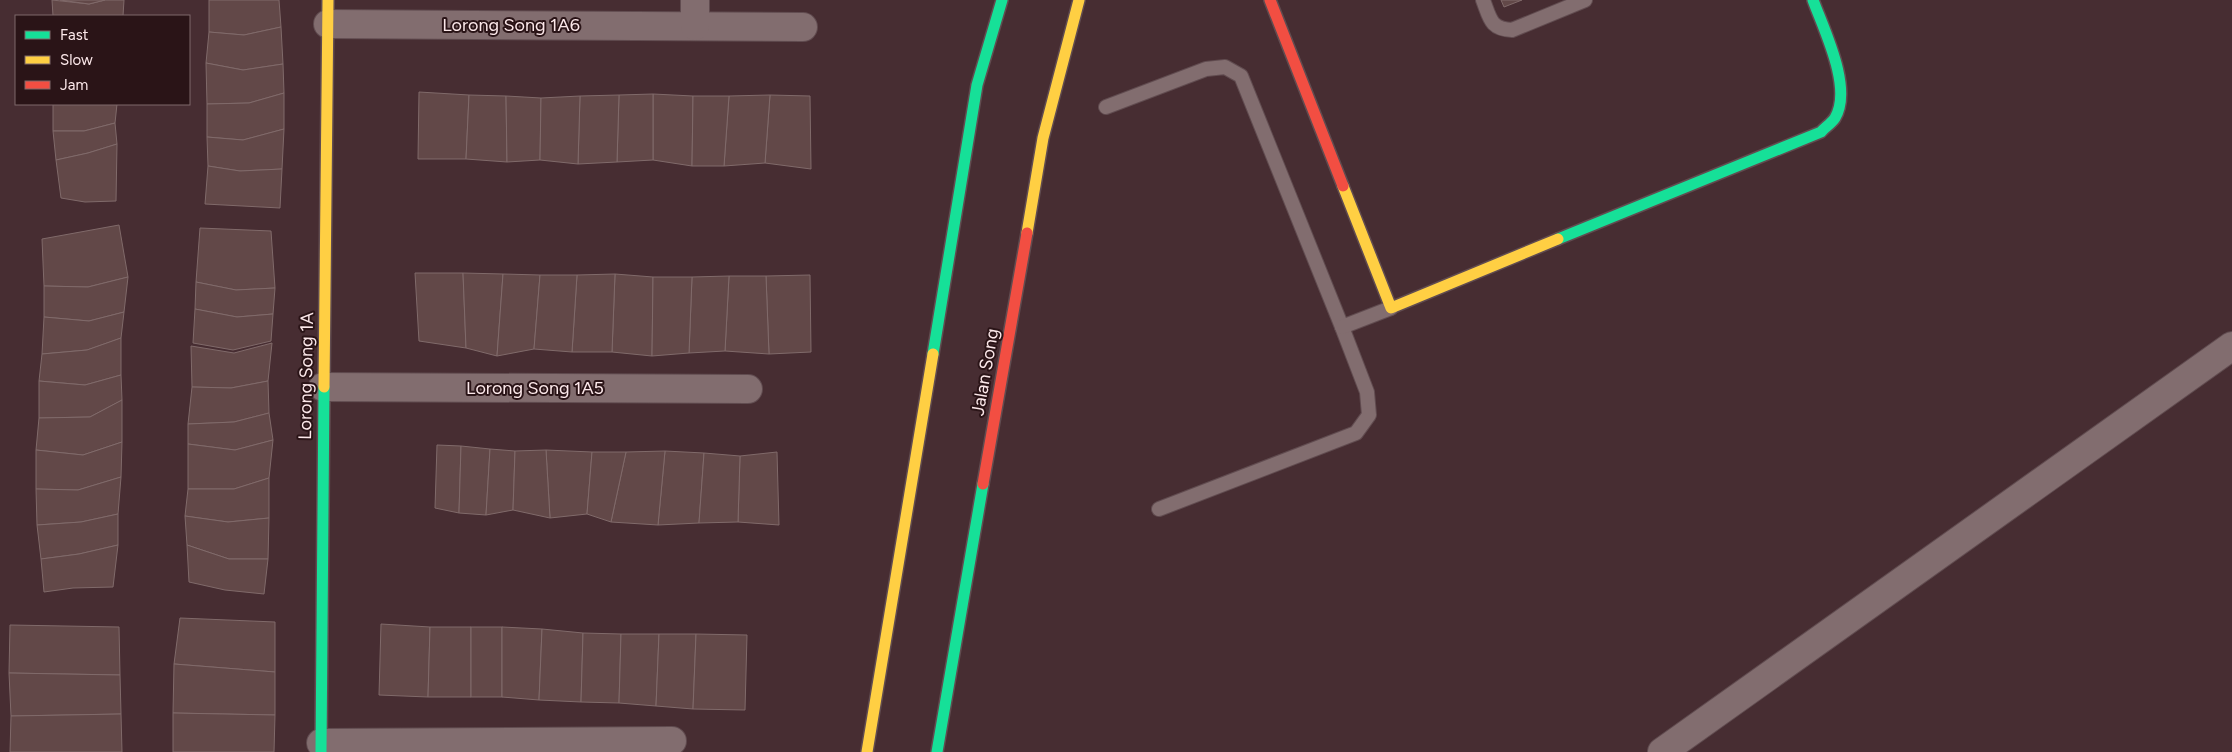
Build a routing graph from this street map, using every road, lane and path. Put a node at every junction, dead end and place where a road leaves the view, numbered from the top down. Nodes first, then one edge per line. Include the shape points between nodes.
1 (1002, 0) edge
2 (1079, 0) edge
3 (1270, 0) edge
4 (1483, 0) edge
5 (1585, 0) edge
6 (1813, 0) edge
7 (328, 12) edge
8 (695, 13) edge
9 (803, 27) dead end
10 (1106, 107) dead end
11 (1391, 308) junction
12 (1342, 327) junction
13 (2232, 346) edge
14 (323, 387) junction
15 (748, 389) dead end
16 (1159, 509) dead end
17 (672, 741) dead end
18 (321, 748) edge
19 (867, 752) edge
20 (937, 752) edge
21 (1662, 752) edge

1 - 19 street via 977,85
2 - 20 street, Jalan Song via 1043,138
3 - 11 street
4 - 5 lane via 1492,23 1500,30 1512,30
6 - 11 street via 1839,78 1841,99 1835,118 1821,132
7 - 8 street, Lorong Song 1A6
7 - 14 street, Lorong Song 1A
8 - 9 street, Lorong Song 1A6
10 - 12 lane via 1206,69 1225,67 1241,76
11 - 12 lane
12 - 16 lane via 1367,392 1369,415 1356,433
13 - 21 street
14 - 15 street, Lorong Song 1A5
14 - 18 street, Lorong Song 1A
17 - 18 street

